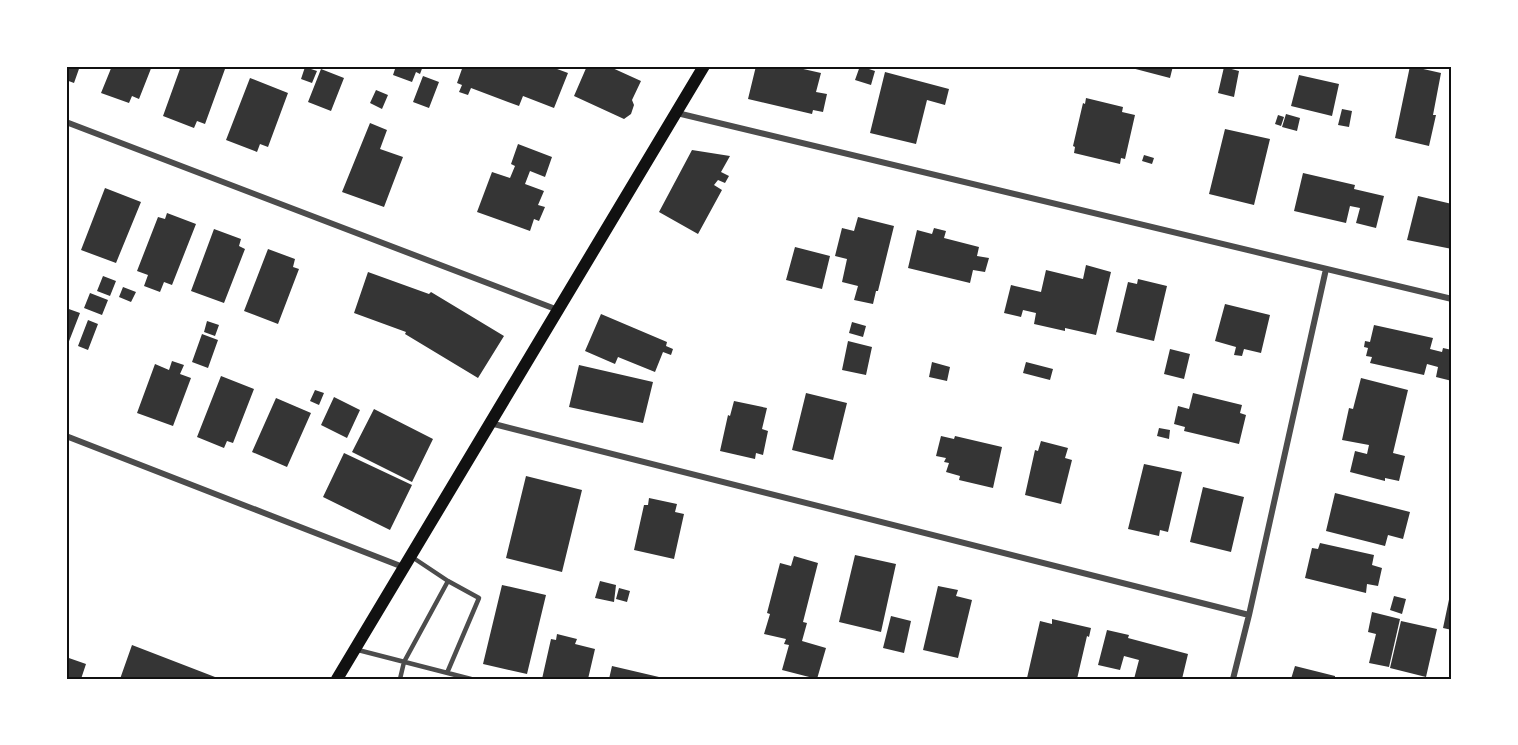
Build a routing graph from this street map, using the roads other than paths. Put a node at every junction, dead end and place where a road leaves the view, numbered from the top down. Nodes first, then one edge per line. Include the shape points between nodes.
1 (704, 66) edge
2 (676, 113) junction
3 (66, 122) edge
4 (1326, 270) junction
5 (1452, 299) edge
6 (558, 310) junction
7 (490, 423) junction
8 (66, 436) edge
9 (407, 562) junction
10 (447, 581) junction
11 (1249, 615) junction
12 (355, 649) junction
13 (404, 662) junction
14 (447, 673) junction
15 (337, 679) edge
16 (400, 679) edge
17 (471, 679) edge
18 (1233, 679) edge

1 - 2 main road
2 - 4 street
2 - 6 main road
3 - 6 street
4 - 5 street
4 - 11 street
6 - 7 main road
7 - 9 main road
7 - 11 street
8 - 9 street
9 - 10 lane
9 - 12 main road
10 - 13 lane
10 - 14 lane via 479,598
11 - 18 street
12 - 13 lane
12 - 15 main road
13 - 14 lane
13 - 16 lane
14 - 17 lane

